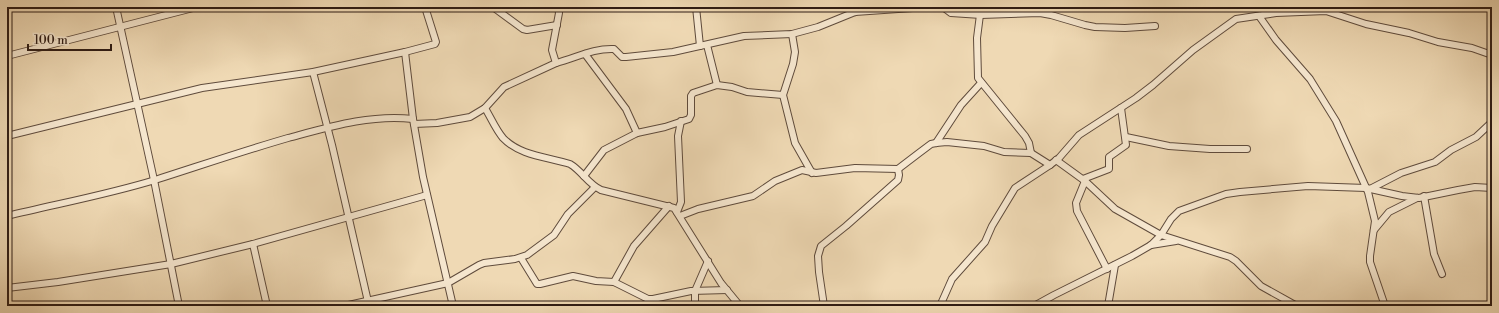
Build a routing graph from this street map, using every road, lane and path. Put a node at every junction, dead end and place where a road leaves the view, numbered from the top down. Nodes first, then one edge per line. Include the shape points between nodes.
1 (116, 7) edge
2 (197, 7) edge
3 (425, 7) edge
4 (493, 7) edge
5 (558, 7) edge
6 (696, 7) edge
7 (846, 7) edge
8 (927, 7) edge
9 (943, 7) edge
10 (981, 7) edge
11 (855, 12) junction
12 (981, 15) junction
13 (848, 16) junction
14 (1259, 16) junction
15 (557, 25) junction
16 (121, 26) junction
17 (1155, 26) dead end
18 (792, 34) junction
19 (703, 45) junction
20 (405, 52) junction
21 (585, 54) junction
22 (1492, 55) edge
23 (7, 56) edge
24 (556, 63) junction
25 (312, 72) junction
26 (981, 83) junction
27 (717, 85) junction
28 (783, 95) junction
29 (137, 105) junction
30 (485, 108) junction
31 (1121, 108) junction
32 (1492, 112) edge
33 (681, 121) junction
34 (414, 122) junction
35 (1492, 122) edge
36 (326, 127) junction
37 (1492, 130) edge
38 (637, 133) junction
39 (7, 136) edge
40 (1126, 137) junction
41 (936, 142) junction
42 (1247, 149) dead end
43 (1031, 153) junction
44 (1053, 163) junction
45 (898, 169) junction
46 (812, 173) junction
47 (584, 176) junction
48 (154, 180) junction
49 (1084, 180) junction
50 (595, 187) junction
51 (1368, 188) junction
52 (1492, 188) edge
53 (427, 195) junction
54 (1422, 197) junction
55 (669, 206) junction
56 (679, 214) junction
57 (7, 216) edge
58 (349, 217) junction
59 (1374, 230) junction
60 (1162, 235) junction
61 (1178, 241) junction
62 (253, 244) junction
63 (1150, 245) junction
64 (521, 258) junction
65 (708, 261) junction
66 (171, 264) junction
67 (1115, 265) junction
68 (1107, 269) junction
69 (1442, 274) dead end
70 (614, 282) junction
71 (448, 283) junction
72 (7, 288) edge
73 (727, 290) junction
74 (695, 291) junction
75 (368, 304) edge
76 (179, 306) edge
77 (267, 306) edge
78 (344, 306) edge
79 (453, 306) edge
80 (695, 306) edge
81 (740, 306) edge
82 (824, 306) edge
83 (940, 306) edge
84 (1034, 306) edge
85 (1108, 306) edge
86 (1296, 306) edge
87 (1385, 306) edge

1 - 16 street
2 - 16 street
3 - 20 street via 436,44
4 - 15 street via 523,29
5 - 15 street
6 - 19 street
7 - 11 street
7 - 13 street
8 - 11 street
9 - 12 street via 951,13
10 - 12 street
11 - 13 street
12 - 17 street via 1040,13 1095,27
12 - 26 street via 977,38 977,75
13 - 18 street
14 - 22 street via 1295,11 1326,11 1366,24 1472,48
14 - 31 street via 1236,20 1219,31
14 - 51 street via 1310,79 1332,113
15 - 24 street via 552,50
16 - 23 street
16 - 29 street
18 - 19 street via 744,36
18 - 28 street via 795,52
19 - 21 street via 673,52 626,57 622,57 614,49 596,49
19 - 27 street
20 - 25 street
20 - 34 street
21 - 24 street
21 - 38 street via 626,110
24 - 30 street via 504,87
25 - 29 street via 218,85
25 - 36 street
26 - 41 street via 961,105
26 - 43 street via 1025,136
27 - 28 street via 748,92
27 - 33 street via 692,94 690,118
28 - 46 street via 795,143
29 - 39 street
29 - 48 street
30 - 34 street via 470,117 451,121
30 - 47 street via 503,137 512,146 570,164
31 - 40 street
31 - 44 street via 1079,135
32 - 35 street
33 - 38 street
33 - 56 street via 678,136 681,202
34 - 36 street via 398,117 375,118
34 - 53 street
35 - 37 street
35 - 51 street via 1480,134 1434,162
36 - 48 street
36 - 58 street
38 - 47 street via 604,150
40 - 42 street via 1169,146
40 - 49 street via 1125,147 1109,157 1109,169
41 - 43 street via 984,146 1004,152
41 - 45 street
43 - 44 street
44 - 49 street
44 - 83 street via 1015,188 985,242 952,279
45 - 46 street via 855,168
45 - 82 street via 898,180 821,246 819,272
46 - 56 street via 802,170 776,181 753,196
47 - 50 street
48 - 57 street
48 - 66 street
49 - 60 street via 1115,209
49 - 68 street via 1076,203 1077,211
50 - 55 street via 607,193
50 - 64 street via 568,214 554,235
51 - 54 street via 1402,196
51 - 59 street via 1375,221
51 - 60 street via 1308,186 1226,194 1179,211
52 - 54 street via 1475,187
53 - 58 street
53 - 71 street
54 - 59 street via 1389,212
54 - 69 street via 1434,254
55 - 56 street
55 - 70 street via 634,246
56 - 65 street
58 - 62 street
58 - 75 street
59 - 87 street via 1370,262
60 - 61 street
60 - 63 street
61 - 63 street
61 - 86 street via 1230,257 1269,292
62 - 66 street
62 - 77 street
63 - 67 street
64 - 70 street via 538,284 573,276
64 - 71 street via 479,265
65 - 73 street
65 - 74 street
66 - 72 street
66 - 76 street
67 - 68 street
67 - 85 street
68 - 84 street
70 - 74 street via 648,299
71 - 75 street
71 - 79 street
73 - 74 street
73 - 81 street
74 - 80 street
75 - 78 street

